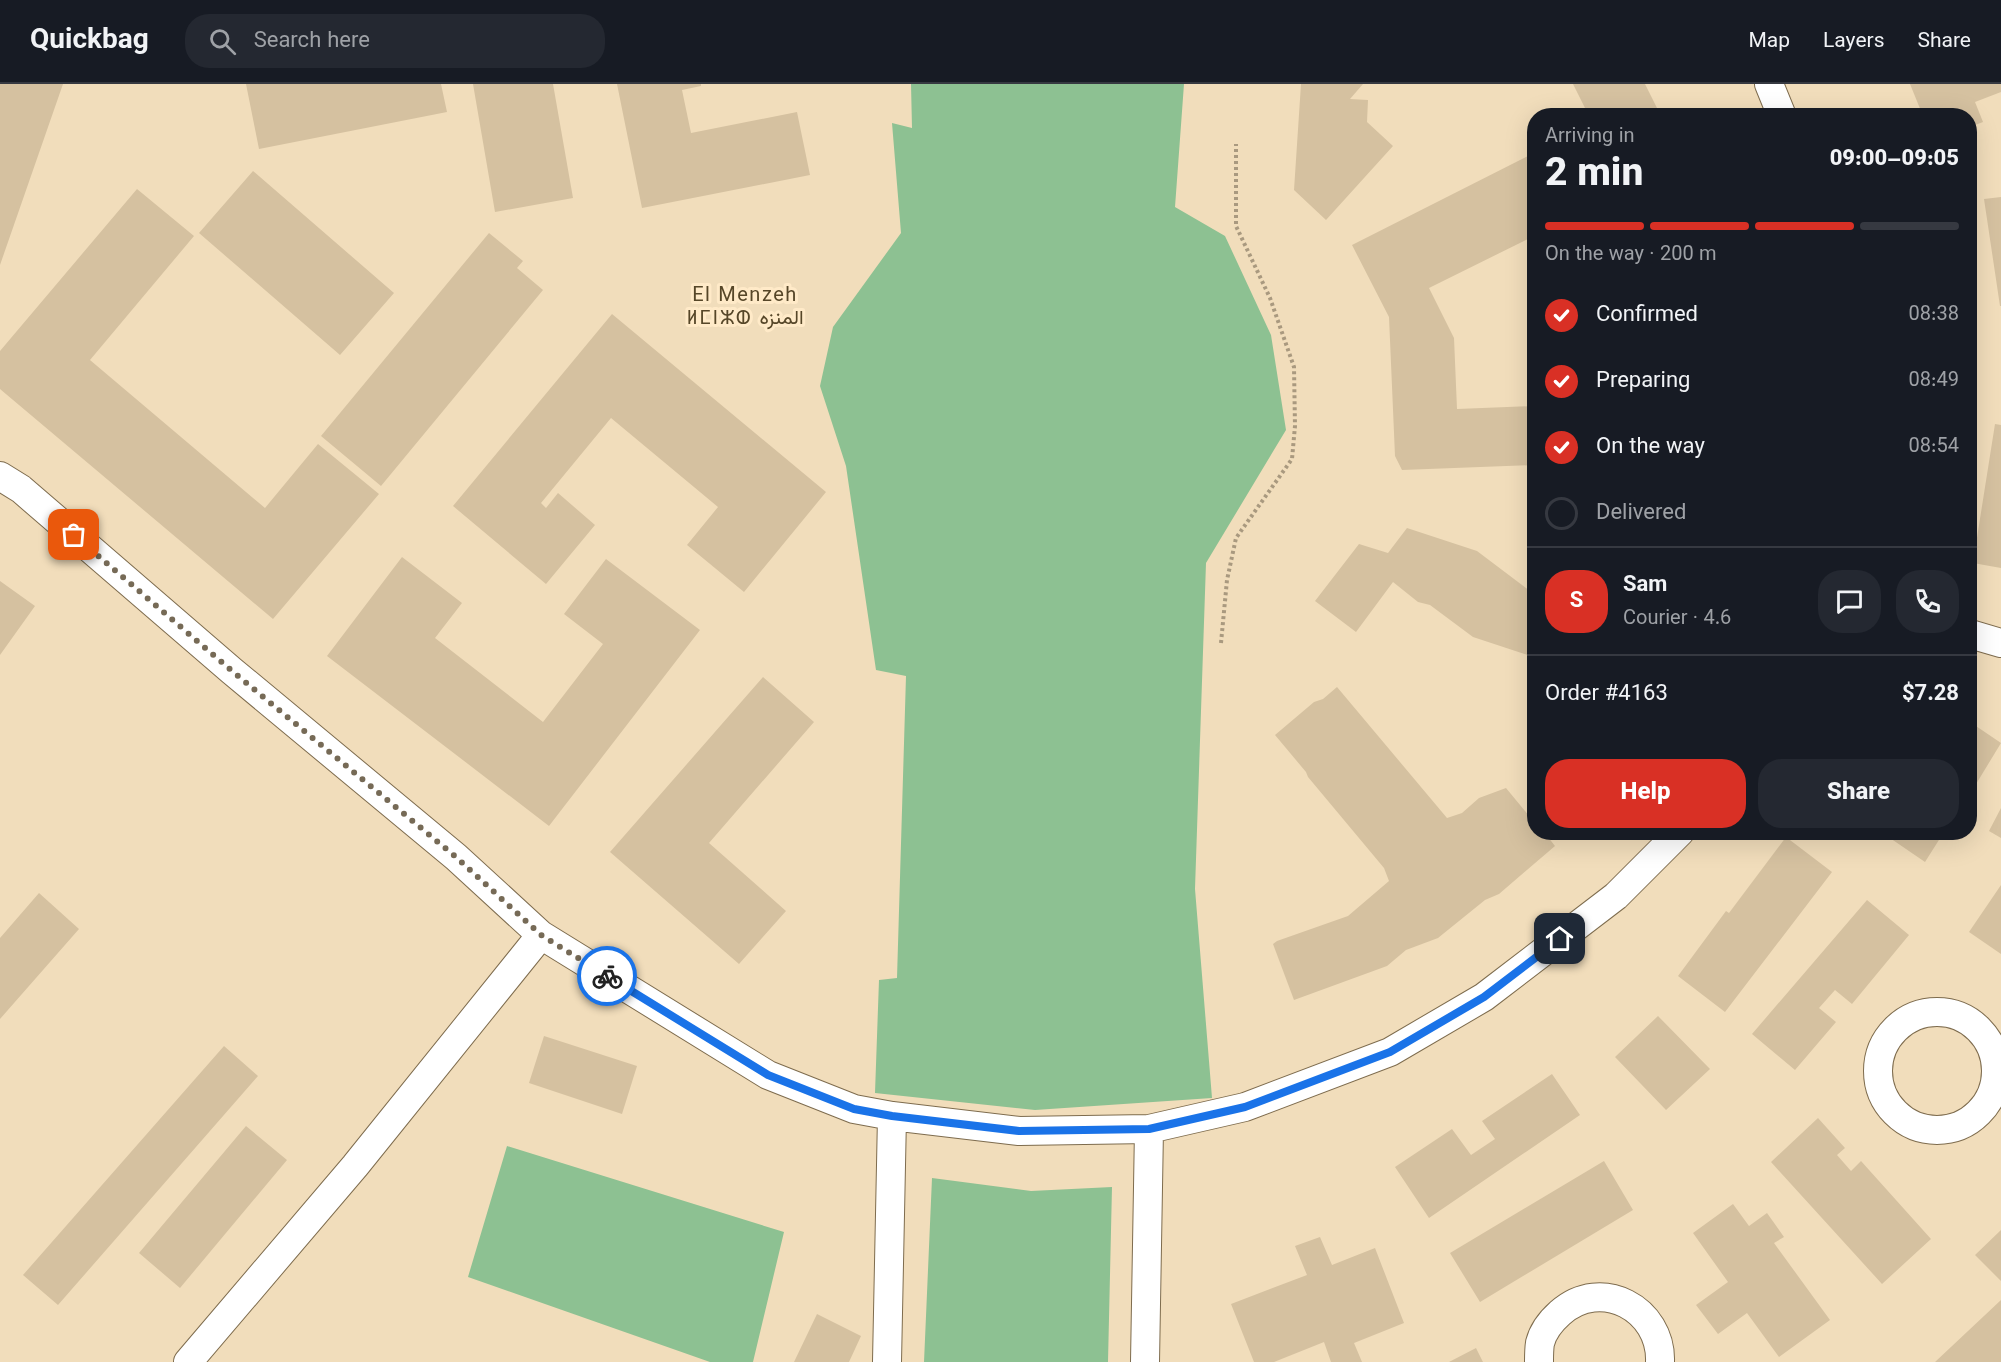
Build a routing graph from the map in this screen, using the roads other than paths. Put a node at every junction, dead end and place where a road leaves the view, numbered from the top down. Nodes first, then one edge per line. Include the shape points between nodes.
1 (1769, 84) edge
2 (1779, 108) edge
3 (0, 476) edge
4 (1977, 636) edge
5 (2001, 643) edge
6 (1672, 840) edge
7 (541, 935) junction
8 (1993, 1113) edge
9 (892, 1116) junction
10 (1149, 1129) junction
11 (188, 1362) edge
12 (886, 1362) edge
13 (1145, 1362) edge
14 (1539, 1362) edge
15 (1660, 1362) edge

1 - 2 street
3 - 7 street via 21,489 456,857
4 - 5 street
6 - 10 street via 1616,896 1484,997 1390,1052 1245,1107
7 - 9 street via 768,1075 854,1109
7 - 11 street via 355,1166
8 - 8 street via 1996,1063 1989,1042 1973,1024 1952,1013 1930,1012 1907,1020 1890,1035 1880,1056 1878,1079 1886,1101 1901,1118 1922,1129 1946,1130
9 - 10 street via 1019,1131
9 - 12 street
10 - 13 street
14 - 15 street via 1540,1343 1550,1322 1568,1305 1590,1297 1614,1298 1636,1308 1652,1326 1661,1349

